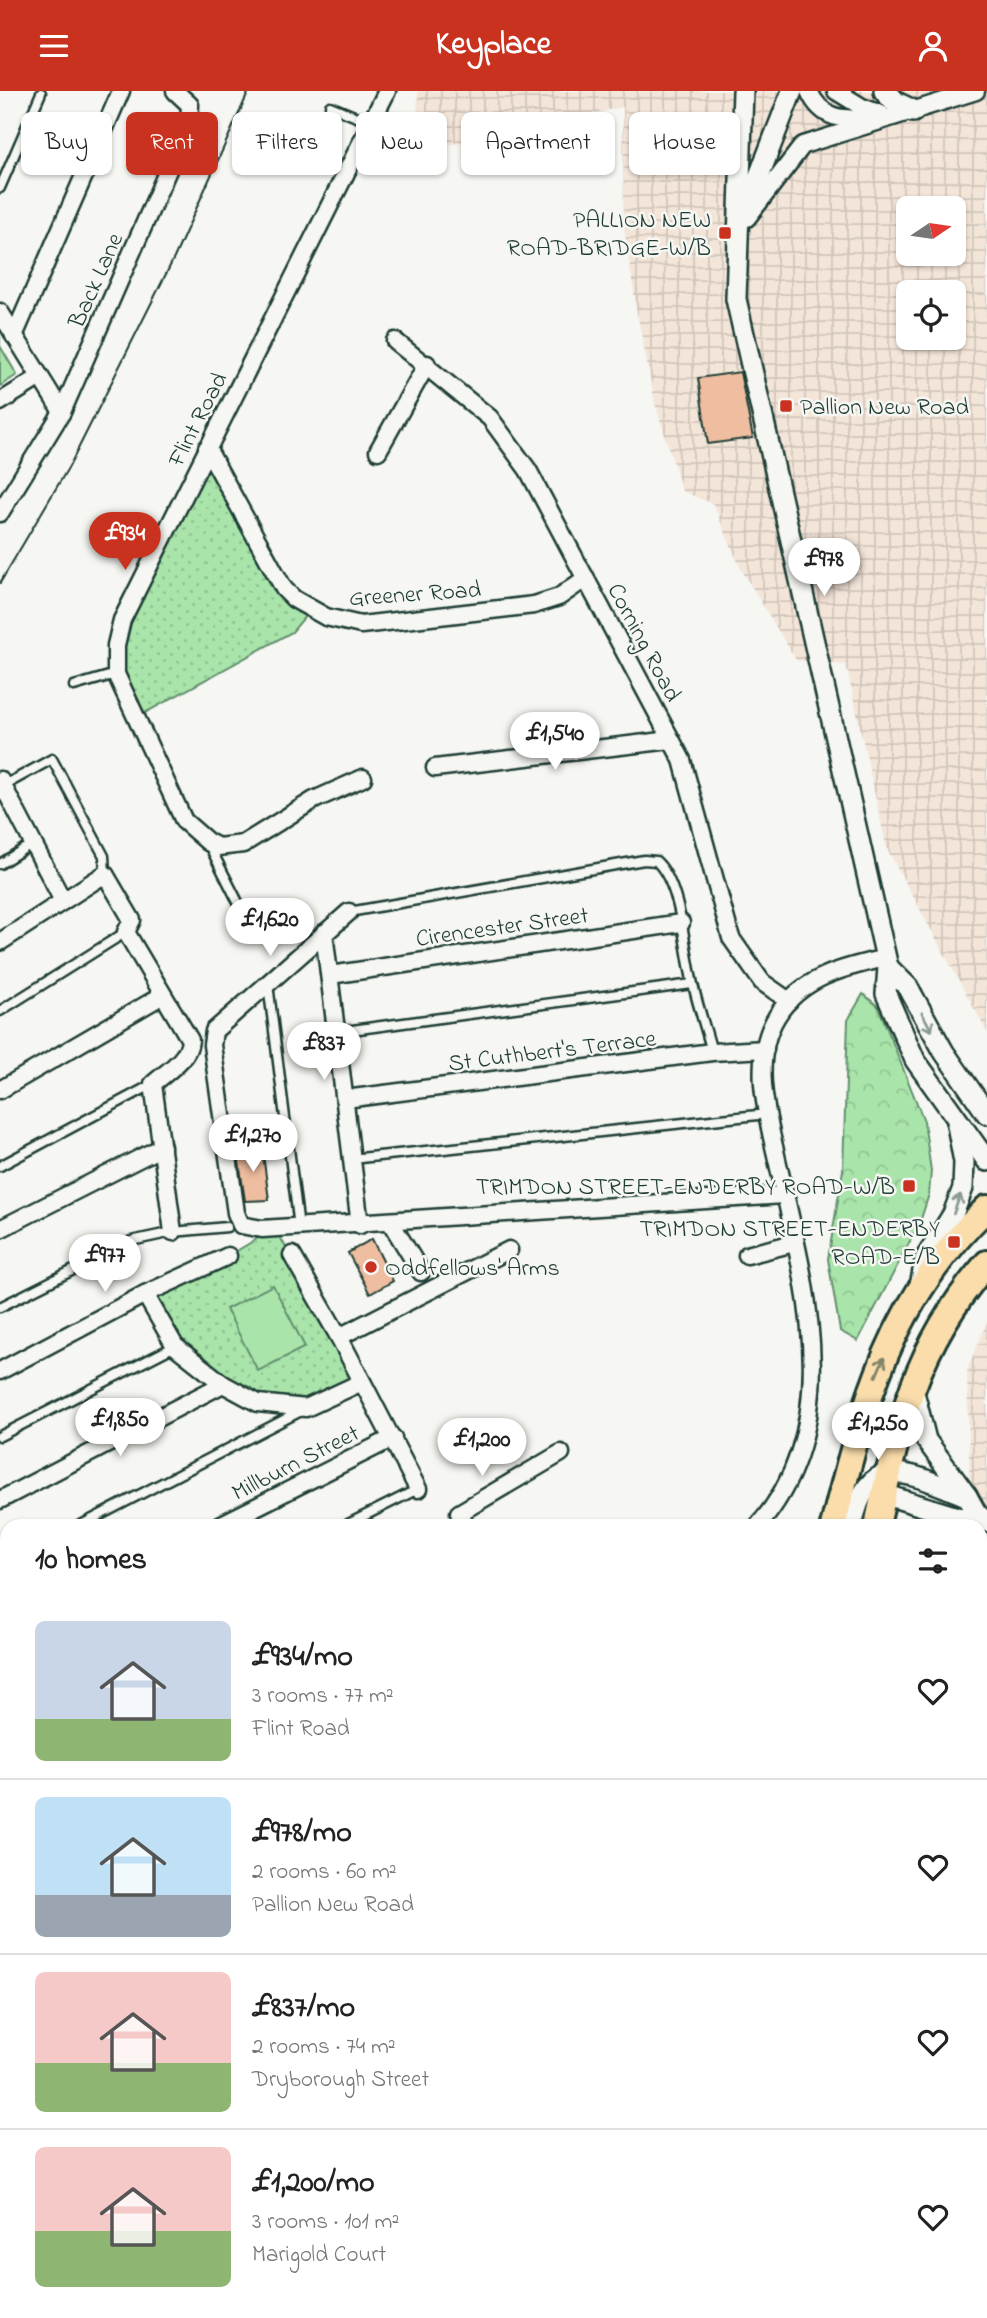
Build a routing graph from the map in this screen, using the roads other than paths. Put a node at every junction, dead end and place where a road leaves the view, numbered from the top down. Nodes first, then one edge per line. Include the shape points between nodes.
1 (121, 91) edge
2 (175, 91) edge
3 (387, 91) edge
4 (743, 91) edge
5 (792, 91) edge
6 (809, 91) edge
7 (835, 91) edge
8 (885, 91) edge
9 (976, 91) edge
10 (41, 93) dead end
11 (330, 106) dead end
12 (376, 112) edge
13 (903, 115) junction
14 (356, 117) edge
15 (356, 153) edge
16 (0, 169) edge
17 (5, 178) junction
18 (0, 188) edge
19 (737, 231) junction
20 (0, 312) edge
21 (14, 336) junction
22 (396, 341) dead end
23 (427, 364) junction
24 (40, 377) junction
25 (0, 402) edge
26 (62, 412) junction
27 (208, 448) junction
28 (378, 451) dead end
29 (17, 486) junction
30 (0, 496) edge
31 (0, 513) edge
32 (586, 578) junction
33 (116, 674) junction
34 (74, 686) dead end
35 (671, 740) junction
36 (435, 768) dead end
37 (363, 778) dead end
38 (2, 783) edge
39 (208, 842) junction
40 (33, 843) junction
41 (0, 864) edge
42 (105, 874) junction
43 (63, 901) junction
44 (349, 912) joint
45 (245, 916) dead end
46 (681, 922) junction
47 (126, 932) junction
48 (324, 933) junction
49 (0, 942) edge
50 (887, 963) junction
51 (330, 975) junction
52 (692, 983) junction
53 (268, 984) junction
54 (163, 995) junction
55 (789, 1002) junction
56 (0, 1011) edge
57 (337, 1032) junction
58 (765, 1049) junction
59 (712, 1052) junction
60 (153, 1084) junction
61 (0, 1090) edge
62 (345, 1099) junction
63 (985, 1108) edge
64 (767, 1114) junction
65 (956, 1121) junction
66 (162, 1147) junction
67 (351, 1159) junction
68 (987, 1161) edge
69 (0, 1166) edge
70 (785, 1195) junction
71 (987, 1208) edge
72 (391, 1223) junction
73 (360, 1225) junction
74 (227, 1227) dead end
75 (299, 1227) junction
76 (0, 1229) edge
77 (173, 1232) junction
78 (794, 1243) junction
79 (509, 1250) dead end
80 (292, 1255) dead end
81 (747, 1255) dead end
82 (228, 1256) dead end
83 (987, 1263) edge
84 (421, 1272) dead end
85 (920, 1288) junction
86 (145, 1294) junction
87 (0, 1307) edge
88 (339, 1337) junction
89 (174, 1346) junction
90 (0, 1371) edge
91 (362, 1382) junction
92 (913, 1383) junction
93 (223, 1384) junction
94 (306, 1408) junction
95 (0, 1436) edge
96 (393, 1438) junction
97 (853, 1445) junction
98 (561, 1453) dead end
99 (879, 1483) junction
100 (418, 1489) joint
101 (967, 1496) junction
102 (0, 1500) edge
103 (92, 1519) edge
104 (232, 1519) edge
105 (358, 1519) edge
106 (462, 1519) edge
107 (764, 1519) edge
108 (835, 1519) edge
109 (853, 1519) edge
110 (877, 1519) edge
111 (965, 1519) edge
112 (980, 1519) edge

1 - 21 street
2 - 26 street, Back Lane via 190,105 189,122
3 - 12 street, Flint Road
4 - 19 street
5 - 19 street
6 - 13 street via 816,106 838,119
7 - 13 street via 862,107
8 - 13 main road
9 - 13 street
10 - 17 lane
11 - 14 lane
13 - 19 street via 803,145
15 - 27 street, Flint Road
16 - 17 lane
17 - 18 lane
19 - 50 street via 736,299
20 - 21 street
21 - 24 street
22 - 23 street, Corning Road
23 - 28 street
23 - 32 street, Corning Road via 468,397 509,441
24 - 25 street
24 - 26 street
26 - 29 street, Back Lane
27 - 32 street, Greener Road via 284,589 311,609 344,624 534,605 559,597
27 - 33 street, Flint Road via 122,620
29 - 30 lane
29 - 31 street, Back Lane
32 - 35 street, Corning Road
33 - 34 lane
33 - 39 street, Flint Road via 184,821
35 - 36 street
35 - 55 street, Corning Road via 682,760 731,938 762,982
37 - 39 street via 314,800 243,844 218,847
38 - 40 street
38 - 42 lane via 51,759 104,856
39 - 45 lane
40 - 41 lane
40 - 43 street
42 - 43 street
42 - 47 street via 132,920
43 - 49 street
44 - 46 lane via 644,860 656,861 666,870
44 - 48 street
46 - 51 street, Cirencester Street
46 - 52 lane
47 - 54 street
47 - 56 lane
48 - 51 street
48 - 53 street
50 - 55 street via 829,973 806,985
50 -> 63 street via 908,987 944,1052
50 - 65 street via 886,994 899,1029
51 - 57 street
52 - 57 lane
52 - 59 lane
53 - 75 lane
53 - 75 street via 214,1031 212,1045 241,1225
54 - 60 street via 187,1032 190,1049
54 - 61 street
55 - 58 street via 774,1023
57 - 62 street
58 - 59 street, St Cuthbert's Terrace
58 - 64 street
59 - 62 street, St Cuthbert's Terrace
60 - 66 street
60 - 69 lane
62 - 67 street
64 - 67 lane
64 - 70 street
65 - 68 street
85 -> 65 street via 925,1259 954,1214 963,1188 964,1161
66 - 76 street
66 - 77 street
67 - 73 street
70 - 72 street
70 - 78 street
71 - 85 highway via 960,1234
72 - 73 street
72 - 84 street
73 - 75 street
74 - 77 lane
77 - 87 lane via 131,1241
78 - 81 street
78 - 107 street via 808,1312 813,1390 809,1422 793,1471
79 - 88 street
80 - 88 street
82 - 86 street
83 - 92 highway via 942,1322
97 -> 85 highway via 888,1347
86 - 89 street
86 - 90 street
88 - 91 street
89 - 93 street
89 - 95 lane
91 - 94 street
91 - 96 street
92 - 99 highway
92 - 101 street via 926,1440
93 - 94 street via 258,1403
93 - 102 street
94 - 103 lane
96 - 100 street
96 - 104 street, Millburn Street
97 - 99 street
97 - 108 highway
98 - 106 street via 459,1513
99 - 101 street via 934,1483
99 - 109 street via 856,1503
99 - 110 highway
99 - 111 street
100 - 105 lane
101 - 112 street

